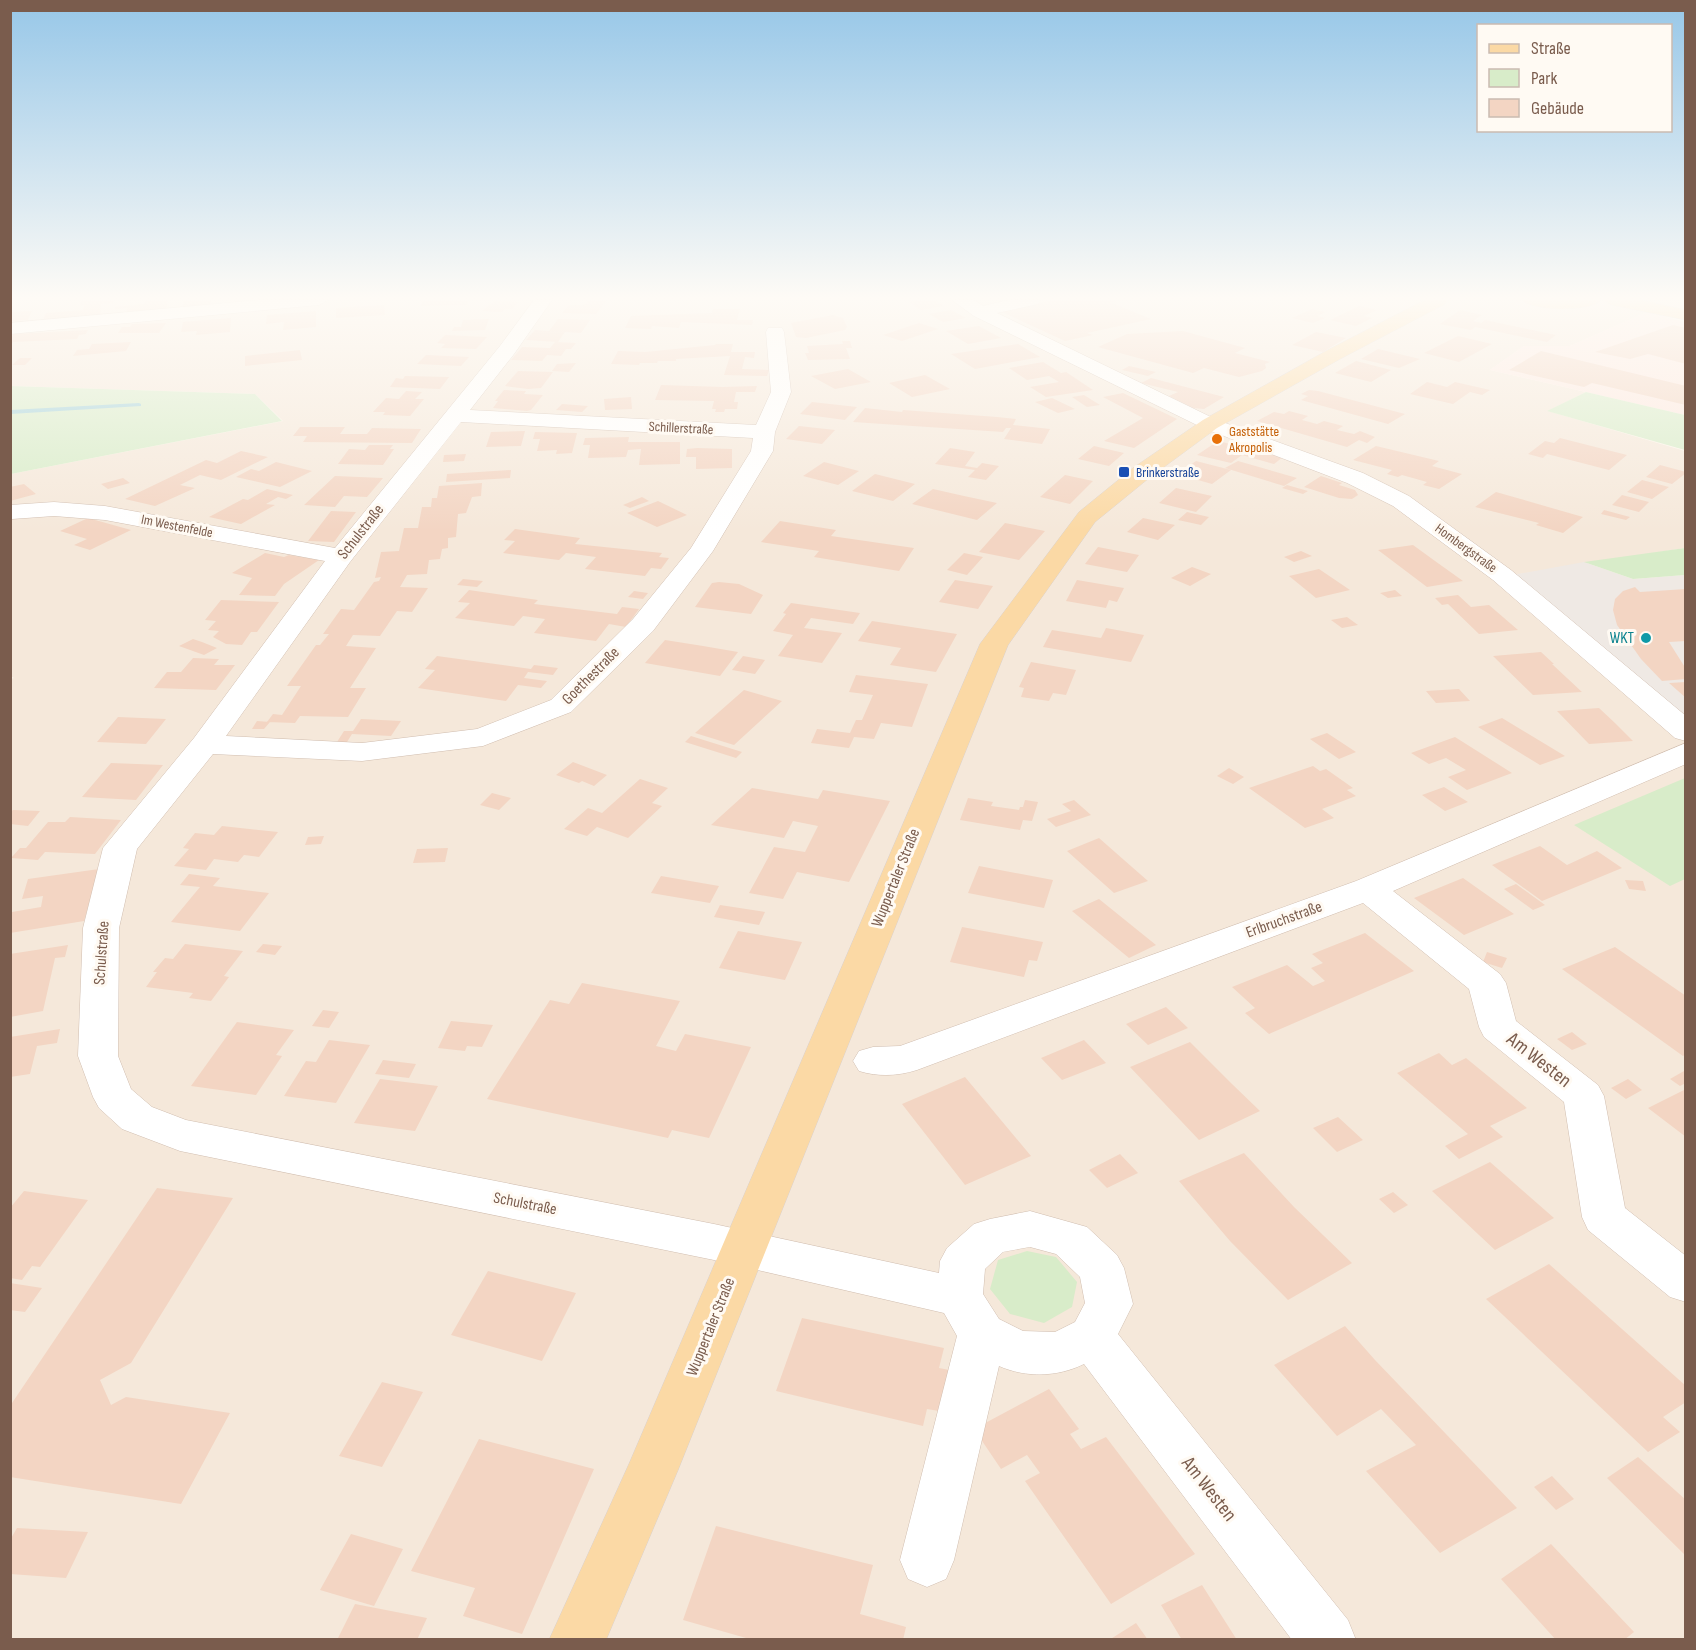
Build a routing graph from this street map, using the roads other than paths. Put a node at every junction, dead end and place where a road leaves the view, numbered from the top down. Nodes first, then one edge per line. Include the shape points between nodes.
1 (485, 377) edge
2 (780, 377) edge
3 (1113, 377) edge
4 (1294, 377) edge
5 (454, 415) junction
6 (1210, 424) junction
7 (764, 432) junction
8 (12, 512) edge
9 (341, 557) junction
10 (1686, 732) edge
11 (205, 744) junction
12 (1686, 752) edge
13 (1368, 889) junction
14 (873, 1061) dead end
15 (743, 1249) junction
16 (1686, 1282) edge
17 (970, 1316) junction
18 (1092, 1337) junction
19 (927, 1560) dead end
20 (577, 1640) edge
21 (1328, 1640) edge

1 - 5 street, Schulstraße
2 - 7 street, Goethestraße via 781,392
3 - 6 street
4 - 6 main road, Wuppertaler Straße
5 - 7 street, Schillerstraße
5 - 9 street, Schulstraße
6 - 10 street, Hombergstraße via 1355,478 1401,501 1502,574
6 - 15 main road, Wuppertaler Straße via 1087,517 994,644
7 - 11 street, Goethestraße via 762,451 701,551 643,625 561,706 483,737 362,752
8 - 9 street, Im Westenfelde via 54,509 105,513
9 - 11 street, Schulstraße
11 - 15 street, Schulstraße via 120,848 101,928 98,1056 114,1097 138,1118 180,1135
12 - 13 street, Erlbruchstraße
13 - 14 street, Erlbruchstraße via 903,1060
13 - 16 street, Am Westen via 1488,983 1498,1027 1584,1096 1604,1217
15 - 17 street
15 - 20 main road, Wuppertaler Straße
17 - 18 street via 1018,1352 1059,1353
17 - 18 street via 963,1261 990,1237 1030,1229 1071,1240 1101,1268 1109,1304
17 - 19 street
18 - 21 street, Am Westen

